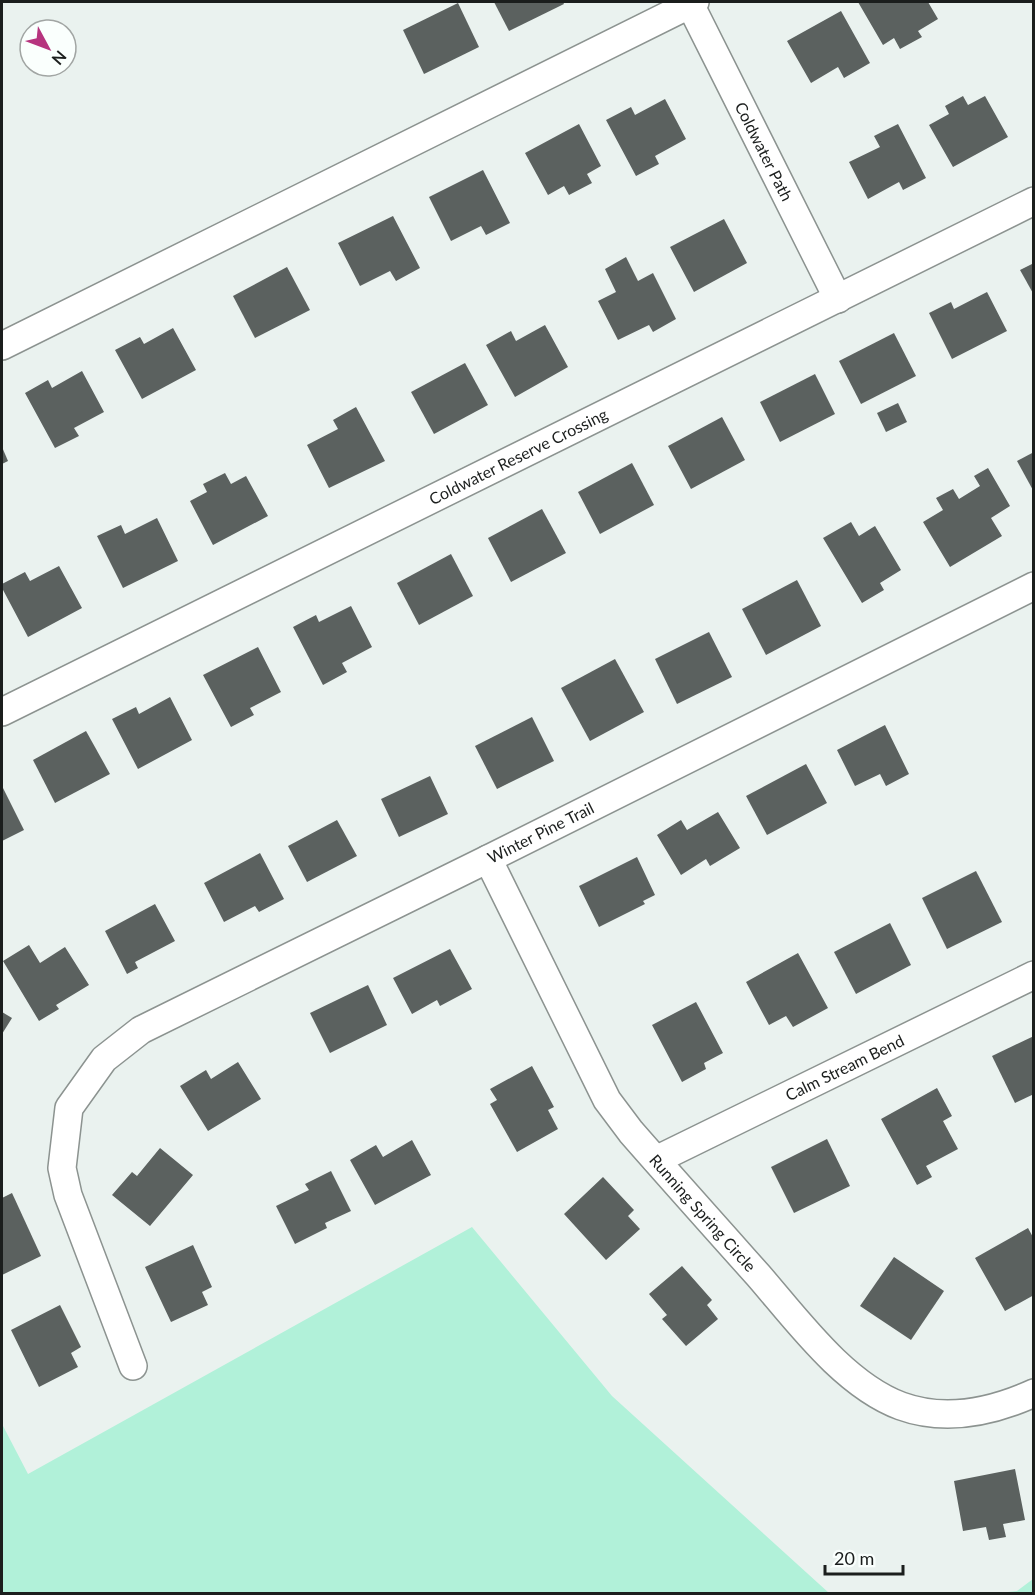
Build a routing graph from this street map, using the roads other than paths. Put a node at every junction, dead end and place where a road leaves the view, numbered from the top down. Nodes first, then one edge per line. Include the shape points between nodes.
1 (693, 3) edge
2 (1034, 201) edge
3 (838, 298) junction
4 (2, 346) edge
5 (1034, 586) edge
6 (2, 712) edge
7 (488, 859) junction
8 (1034, 975) edge
9 (656, 1160) junction
10 (133, 1366) dead end
11 (1034, 1393) edge

1 - 3 street, Coldwater Path
1 - 4 street
2 - 3 street, Coldwater Reserve Crossing
3 - 6 street, Coldwater Reserve Crossing
5 - 7 street, Winter Pine Trail
7 - 9 street, Running Spring Circle via 607,1100
7 - 10 street, Winter Pine Trail via 141,1030 104,1059 69,1108 62,1168 68,1195
8 - 9 street, Calm Stream Bend
9 - 11 street, Running Spring Circle via 826,1353 867,1389 901,1406 938,1414 969,1413 1007,1405

